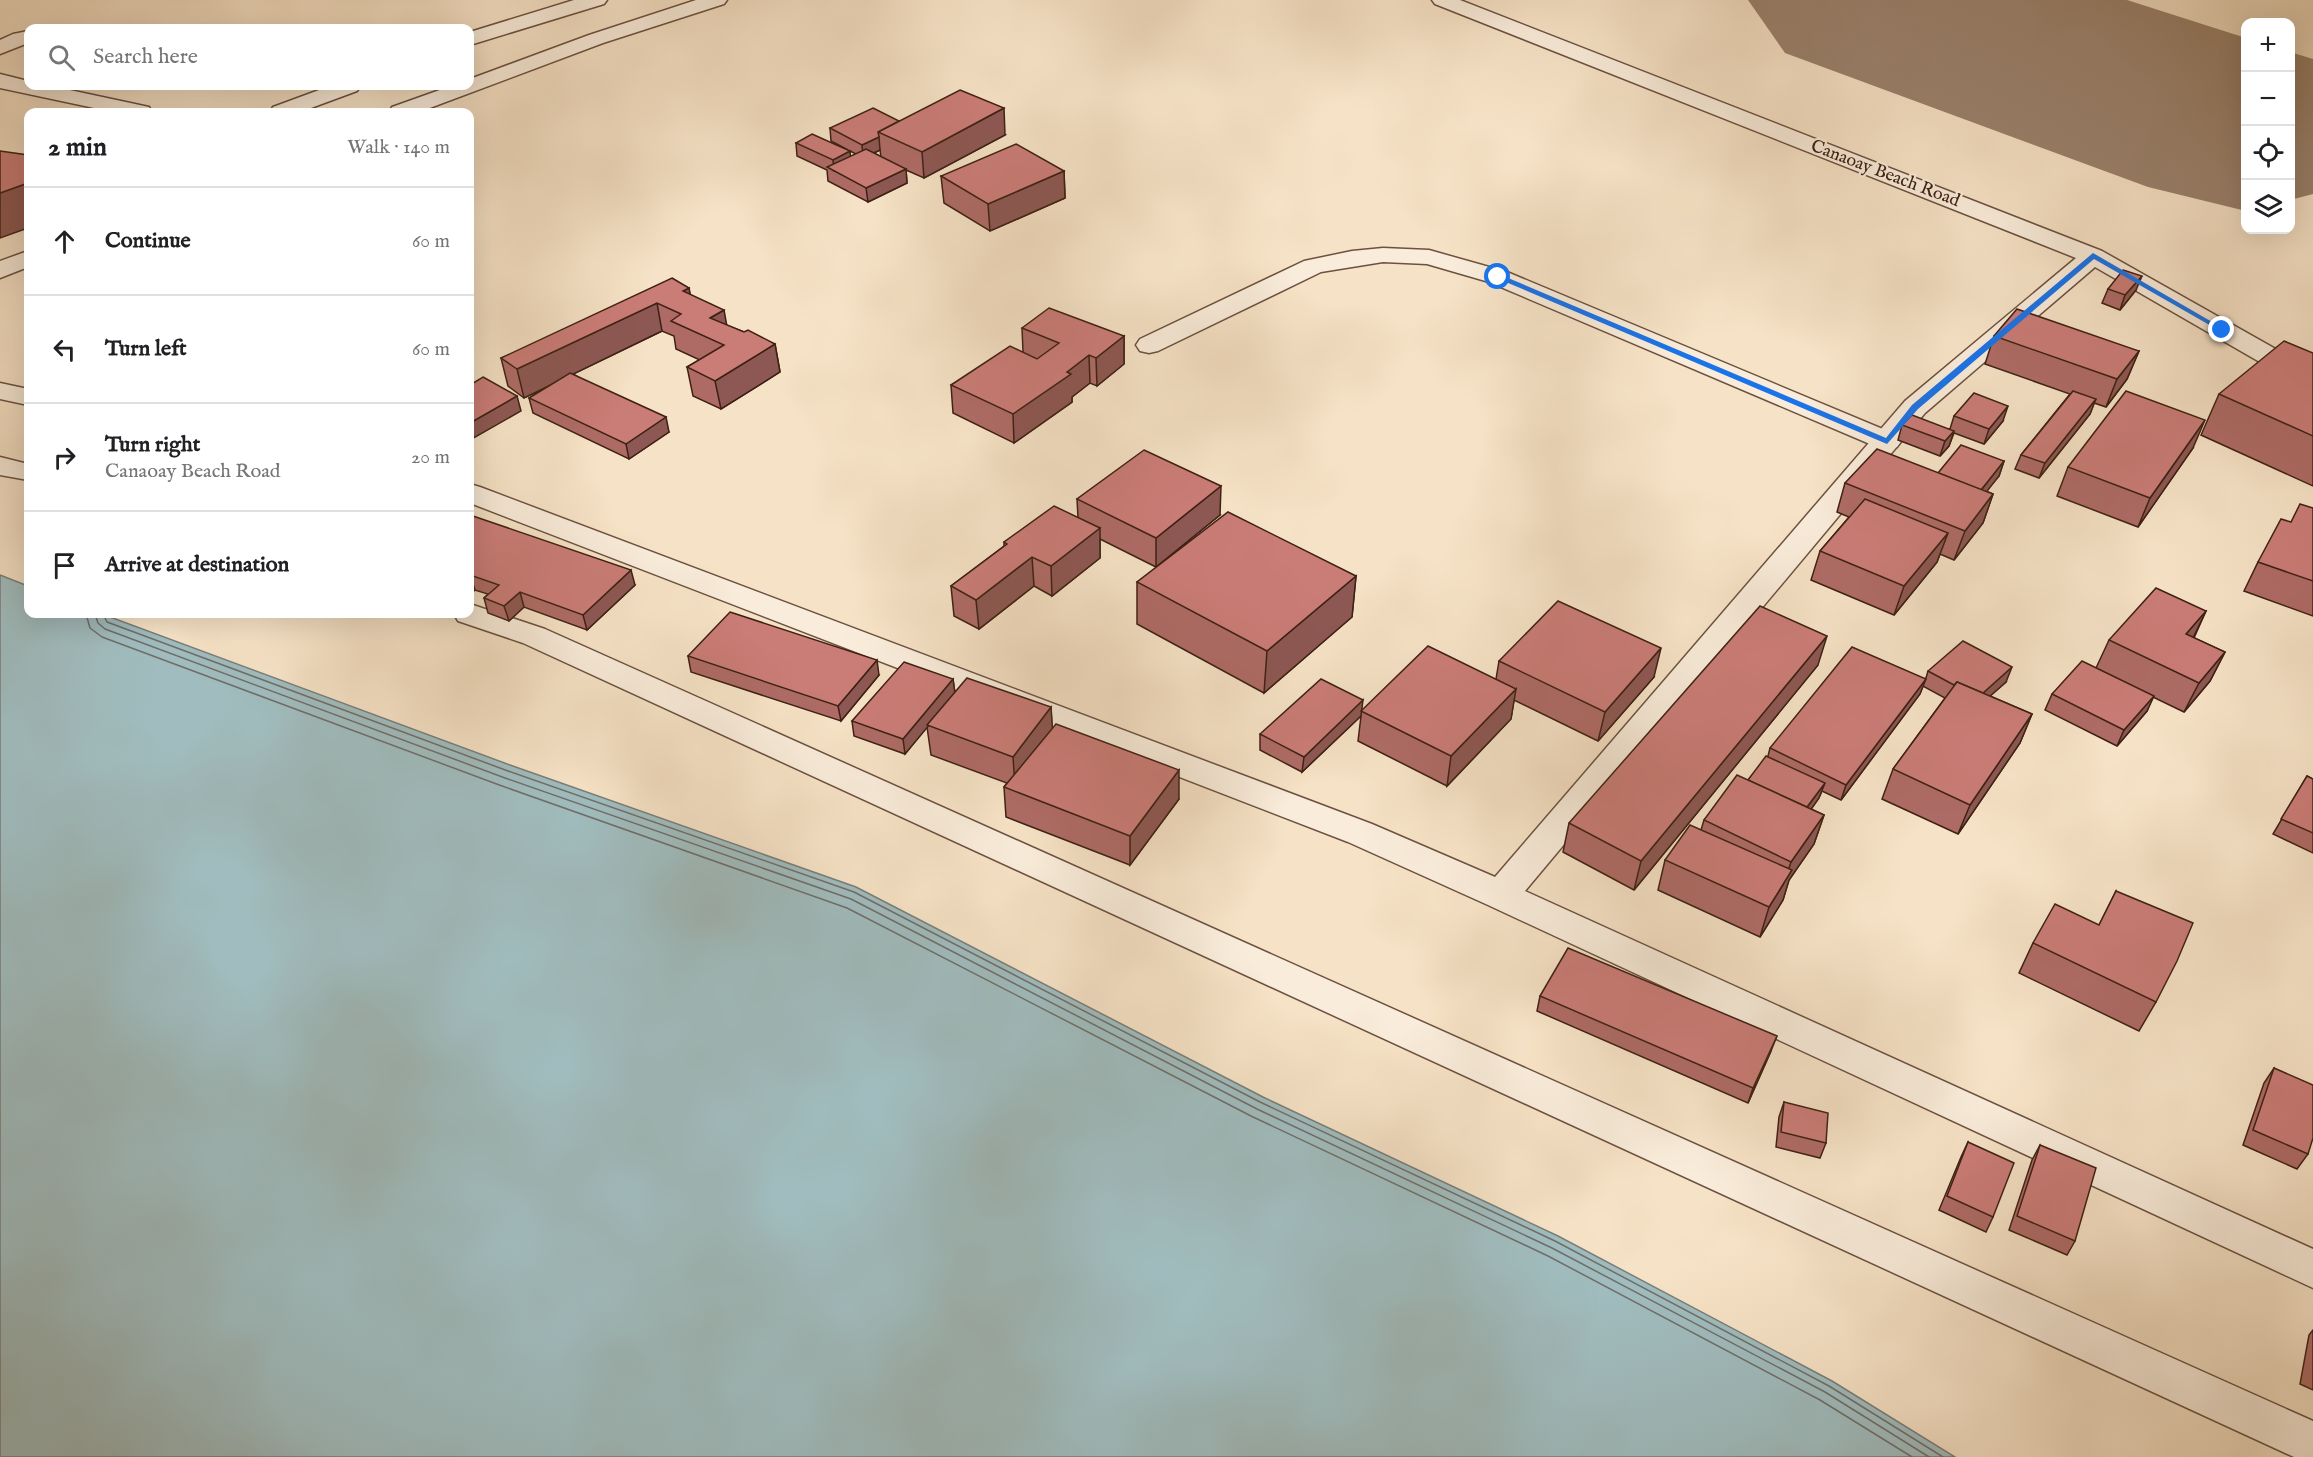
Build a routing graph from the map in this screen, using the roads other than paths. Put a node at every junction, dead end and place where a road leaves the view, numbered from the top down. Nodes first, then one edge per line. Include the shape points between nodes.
1 (597, 0) edge
2 (717, 0) edge
3 (1442, 0) edge
4 (474, 37) edge
5 (24, 38) edge
6 (0, 48) edge
7 (0, 81) edge
8 (474, 84) edge
9 (24, 86) edge
10 (41, 90) edge
11 (339, 90) edge
12 (459, 90) edge
13 (123, 108) edge
14 (291, 108) edge
15 (411, 108) edge
16 (2093, 256) junction
17 (24, 260) edge
18 (0, 270) edge
19 (1149, 345) dead end
20 (2313, 381) edge
21 (0, 391) edge
22 (24, 396) edge
23 (1887, 441) junction
24 (0, 466) edge
25 (24, 471) edge
26 (474, 495) edge
27 (474, 616) edge
28 (1501, 895) junction
29 (2313, 1269) edge
30 (2313, 1443) edge

1 - 4 street
2 - 8 street
3 - 16 street, Canaoay Beach Road
5 - 6 street
7 - 9 street
10 - 13 street
11 - 14 street
12 - 15 street
16 - 20 street, Canaoay Beach Road
16 - 23 street via 1915,407
17 - 18 street
19 - 23 street via 1313,266 1362,257 1429,257 1498,277
21 - 22 street
23 - 28 street
24 - 25 street
26 - 28 street via 1360,833
27 - 30 street via 534,636
28 - 29 street

